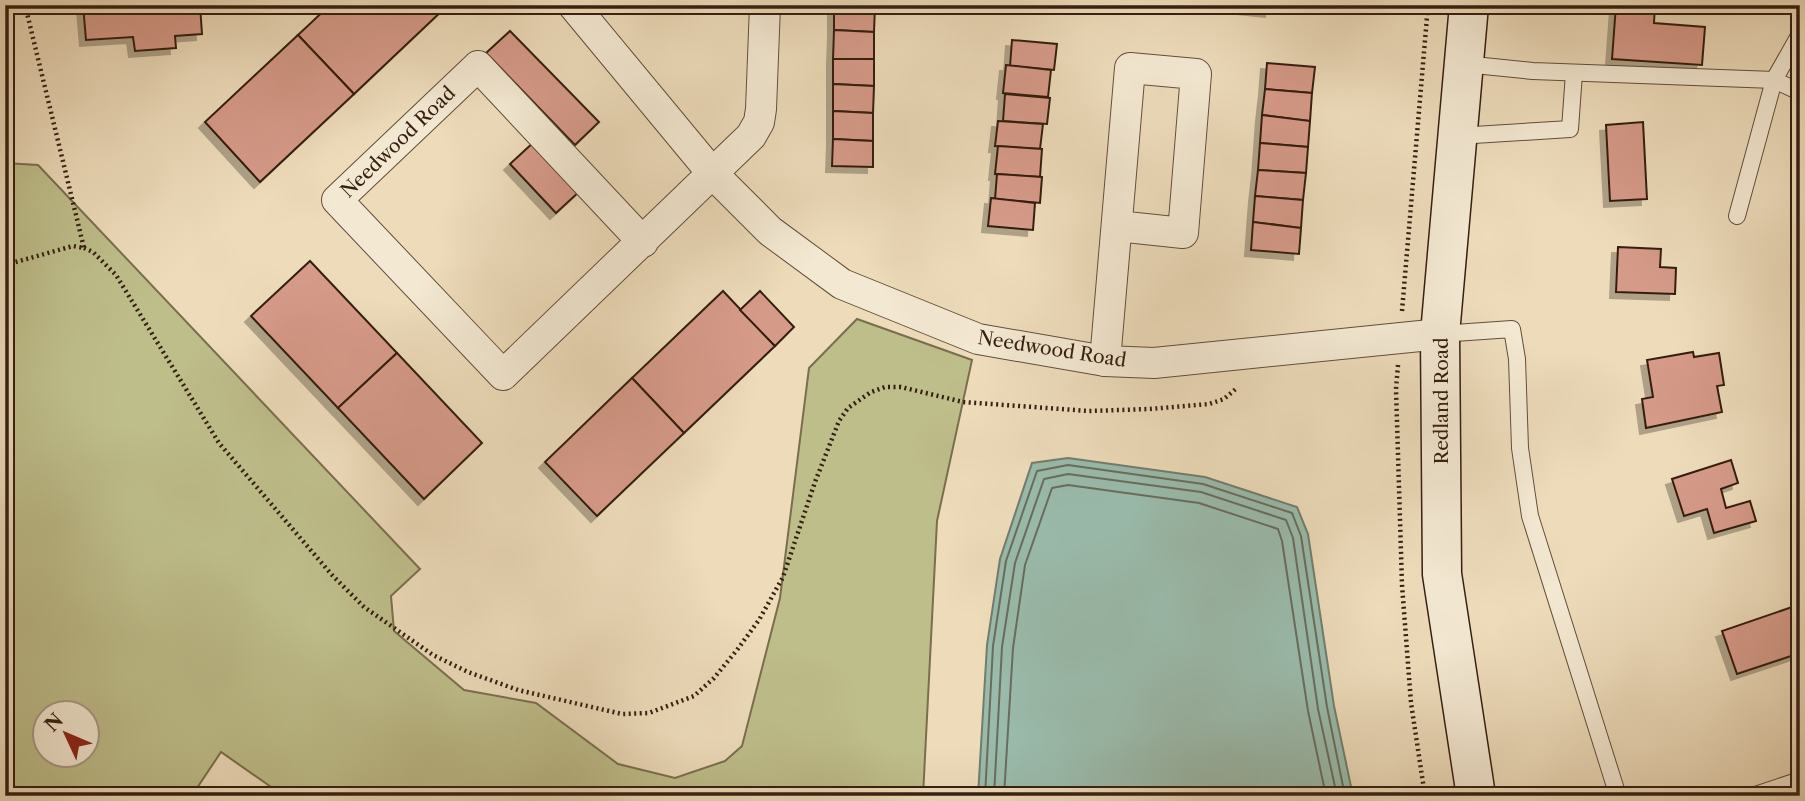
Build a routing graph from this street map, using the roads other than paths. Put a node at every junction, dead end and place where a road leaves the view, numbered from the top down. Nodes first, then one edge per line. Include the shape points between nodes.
1 (765, 5) edge
2 (1469, 5) edge
3 (586, 9) edge
4 (1800, 34) edge
5 (1464, 64) junction
6 (1574, 73) junction
7 (1774, 80) junction
8 (1800, 92) edge
9 (1458, 136) junction
10 (713, 174) junction
11 (1737, 216) dead end
12 (1117, 226) junction
13 (643, 242) junction
14 (1440, 334) junction
15 (1105, 360) junction
16 (1800, 780) edge
17 (1476, 796) edge
18 (1618, 796) edge
19 (1752, 796) edge

1 - 10 street via 759,122
2 - 5 main road, Redland Road
3 - 10 street, Needwood Road
4 - 7 lane
5 - 6 lane
5 - 9 main road, Redland Road
6 - 7 lane
6 - 9 lane via 1570,130
7 - 8 lane
7 - 11 lane
9 - 14 main road, Redland Road
10 - 13 street, Needwood Road
10 - 15 street, Needwood Road via 770,231 842,284 978,339
12 - 12 street via 1130,68 1196,74 1183,233
12 - 15 street
13 - 13 street, Needwood Road via 503,375 337,200 478,66
14 - 15 street, Needwood Road via 1154,363
14 - 17 main road, Redland Road via 1442,574
14 - 18 lane via 1512,329 1530,516
16 - 19 lane

